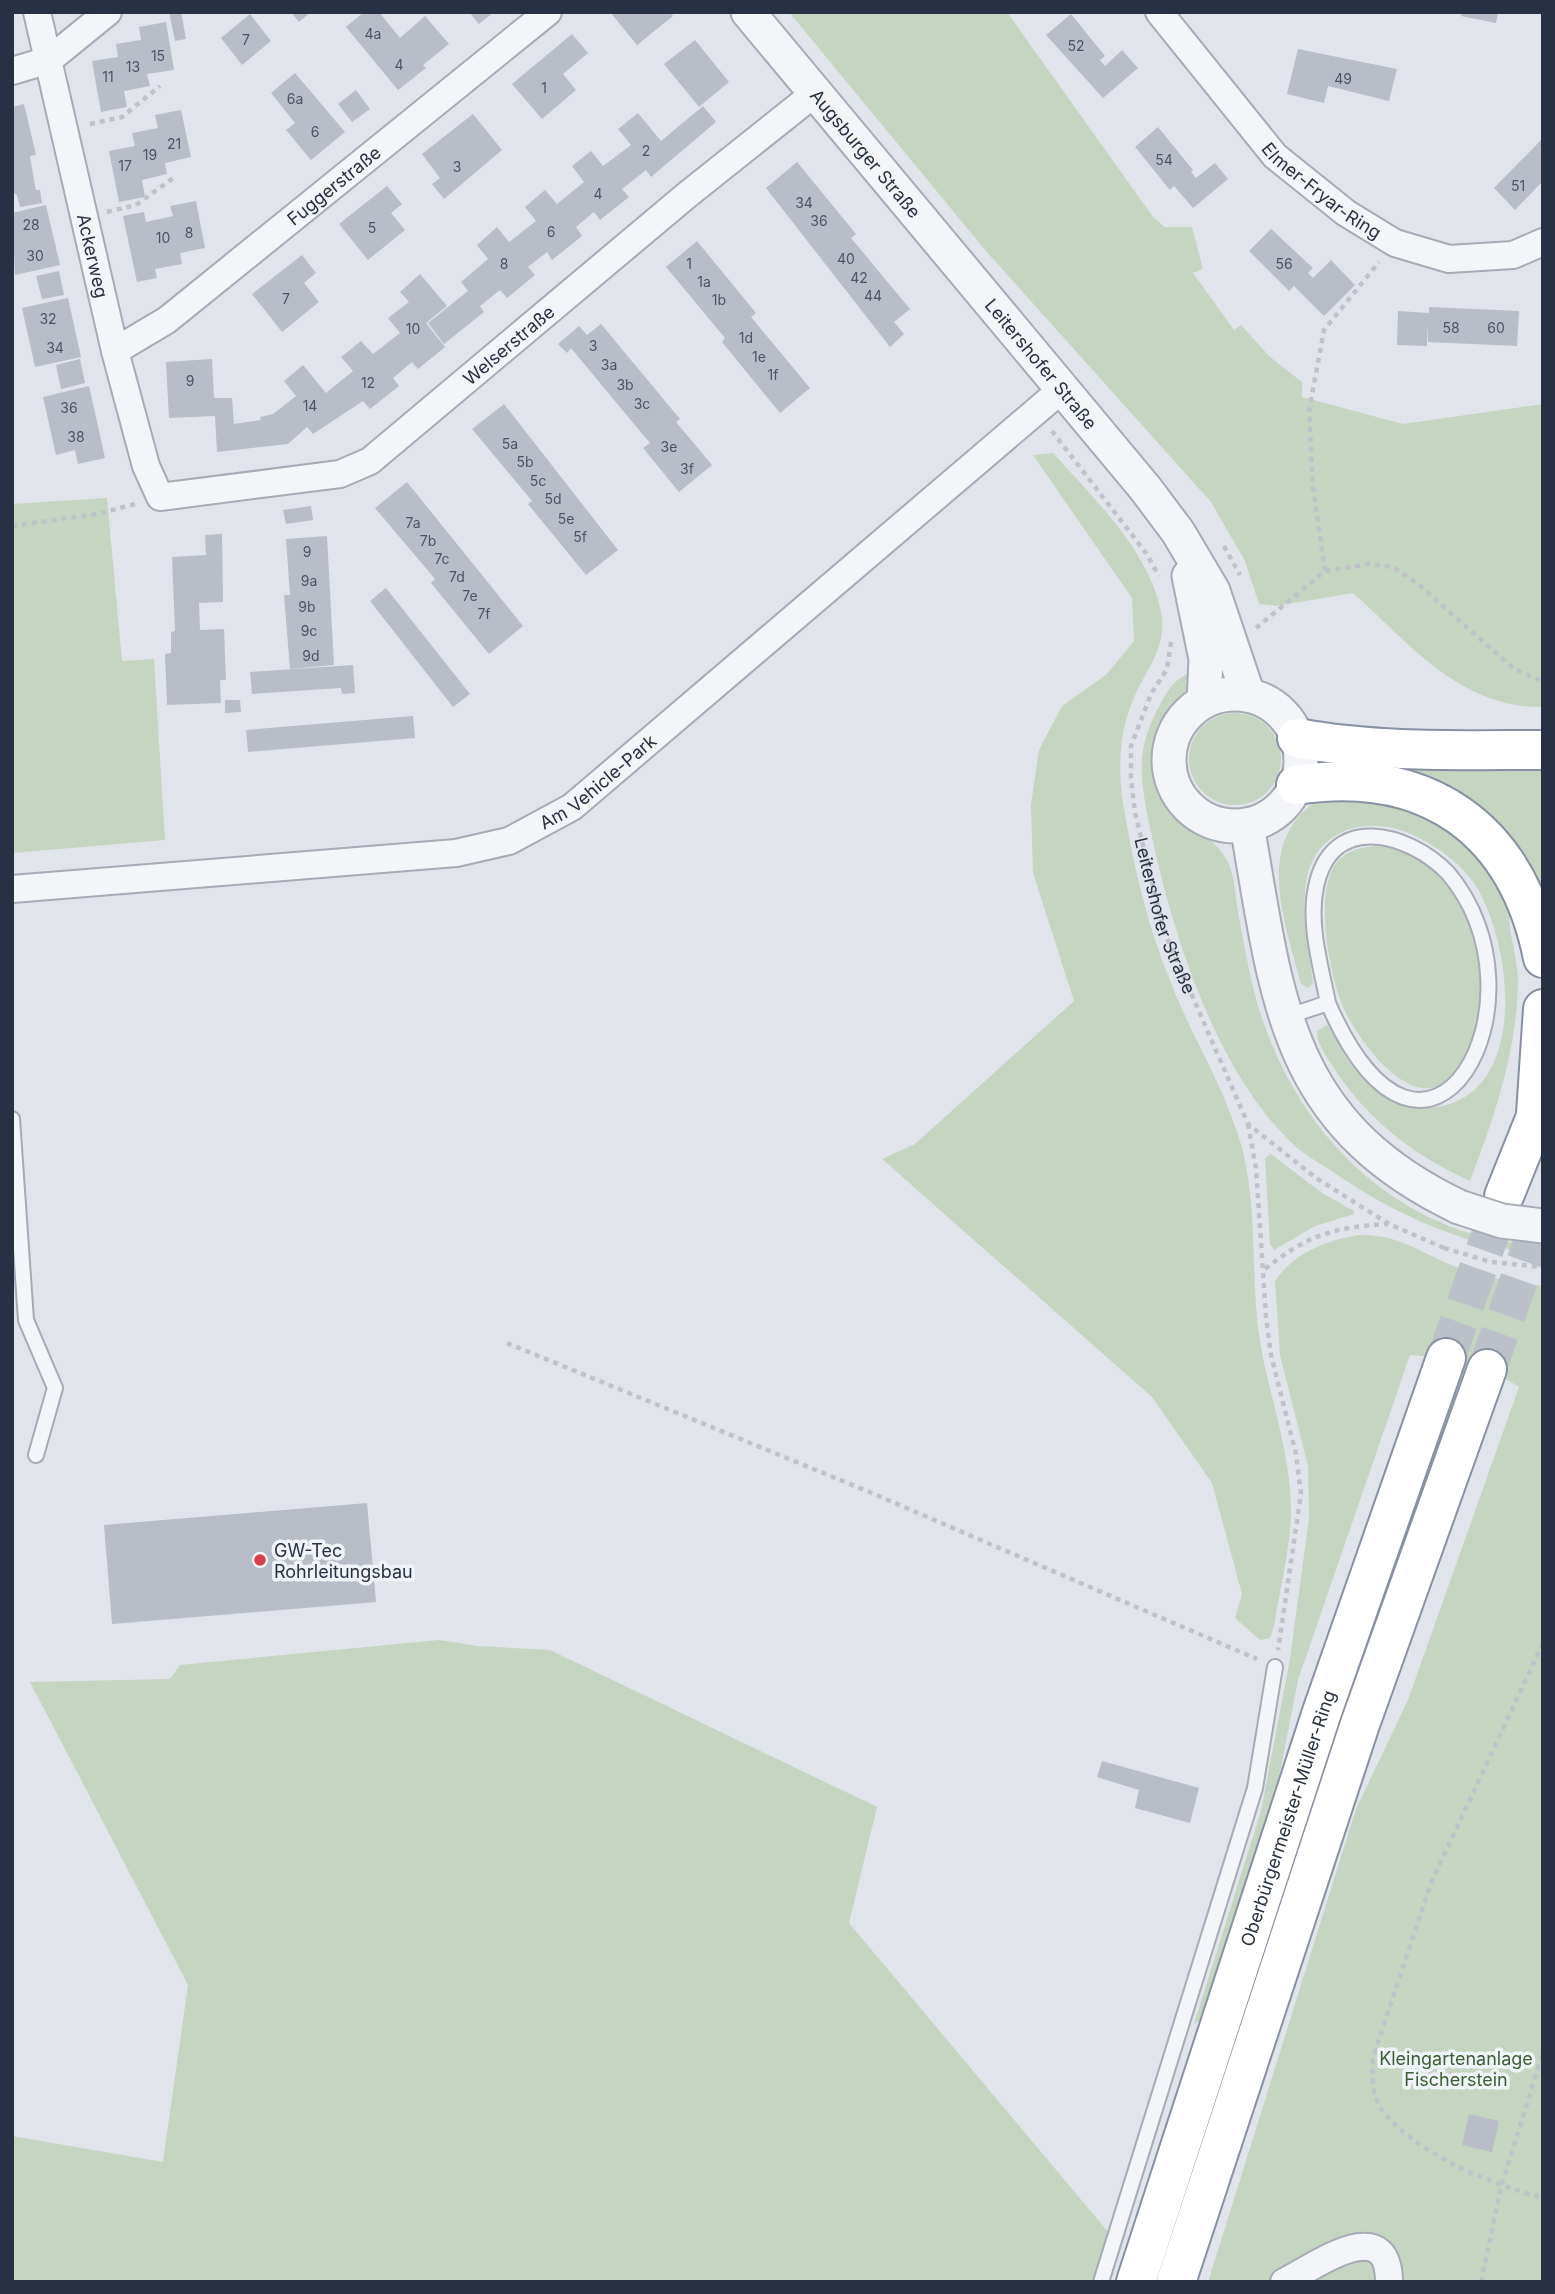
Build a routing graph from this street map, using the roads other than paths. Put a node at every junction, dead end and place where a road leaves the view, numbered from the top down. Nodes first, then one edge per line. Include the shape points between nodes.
1 (37, 12) edge
2 (108, 12) edge
3 (548, 12) edge
4 (748, 12) edge
5 (1159, 12) edge
6 (49, 60) junction
7 (12, 71) edge
8 (816, 93) junction
9 (1543, 242) edge
10 (983, 294) joint
11 (114, 351) junction
12 (1061, 390) junction
13 (160, 497) joint
14 (1178, 532) junction
15 (1248, 695) junction
16 (1205, 701) junction
17 (1297, 738) junction
18 (1543, 750) edge
19 (1296, 785) junction
20 (1247, 825) junction
21 (12, 889) edge
22 (1543, 958) edge
23 (1328, 1003) junction
24 (1543, 1009) edge
25 (1285, 1017) junction
26 (1540, 1107) edge
27 (12, 1119) edge
28 (1504, 1196) tunnel mouth
29 (1543, 1226) edge
30 (1446, 1358) tunnel mouth
31 (1487, 1369) tunnel mouth
32 (36, 1455) dead end
33 (1275, 1667) road end
34 (1101, 2282) edge
35 (1136, 2282) edge
36 (1176, 2282) edge
37 (1284, 2282) edge
38 (1390, 2282) edge

1 - 6 street, Ackerweg
2 - 6 street
3 - 11 street, Fuggerstraße via 167,320
4 - 8 street, Augsburger Straße
5 - 9 street, Elmer-Fryar-Ring via 1275,156 1346,213 1395,243 1449,259 1513,255
6 - 7 street
6 - 11 street, Ackerweg
8 - 10 street, Augsburger Straße
8 - 13 street, Welserstraße via 370,461 340,474
10 - 12 street, Leitershofer Straße
11 - 13 street, Ackerweg via 146,466
12 - 14 street, Leitershofer Straße
12 - 21 street, Am Vehicle-Park via 572,807 509,841 456,853
14 - 15 street, Leitershofer Straße via 1213,591
14 - 16 street, Leitershofer Straße via 1206,659
15 - 16 street via 1221,695
15 - 17 street via 1280,713
16 - 20 street via 1179,725 1172,740 1169,770 1173,783 1198,815 1228,826
17 - 18 highway via 1388,748
17 - 19 street via 1300,767
19 - 20 street via 1270,816
19 - 22 highway via 1326,780 1384,783 1433,799 1458,815 1498,852 1513,874 1537,929
20 - 25 street
23 - 23 lane via 1352,1052 1370,1073 1406,1097 1422,1100 1453,1092 1466,1083 1485,1057 1496,1018 1497,989 1488,937 1464,891 1413,846 1369,836 1334,850 1322,865 1314,914
23 - 25 lane
24 - 26 highway
25 - 29 street, bridge via 1311,1080 1355,1137 1399,1175 1459,1207 1502,1221
26 - 28 highway
27 - 32 lane via 26,1320 55,1388
30 - 35 highway, Oberbürgermeister-Müller-Ring via 1322,1712
31 - 36 highway via 1360,1724
33 - 34 lane via 1255,1788
37 - 38 street via 1353,2246 1367,2245 1386,2262

